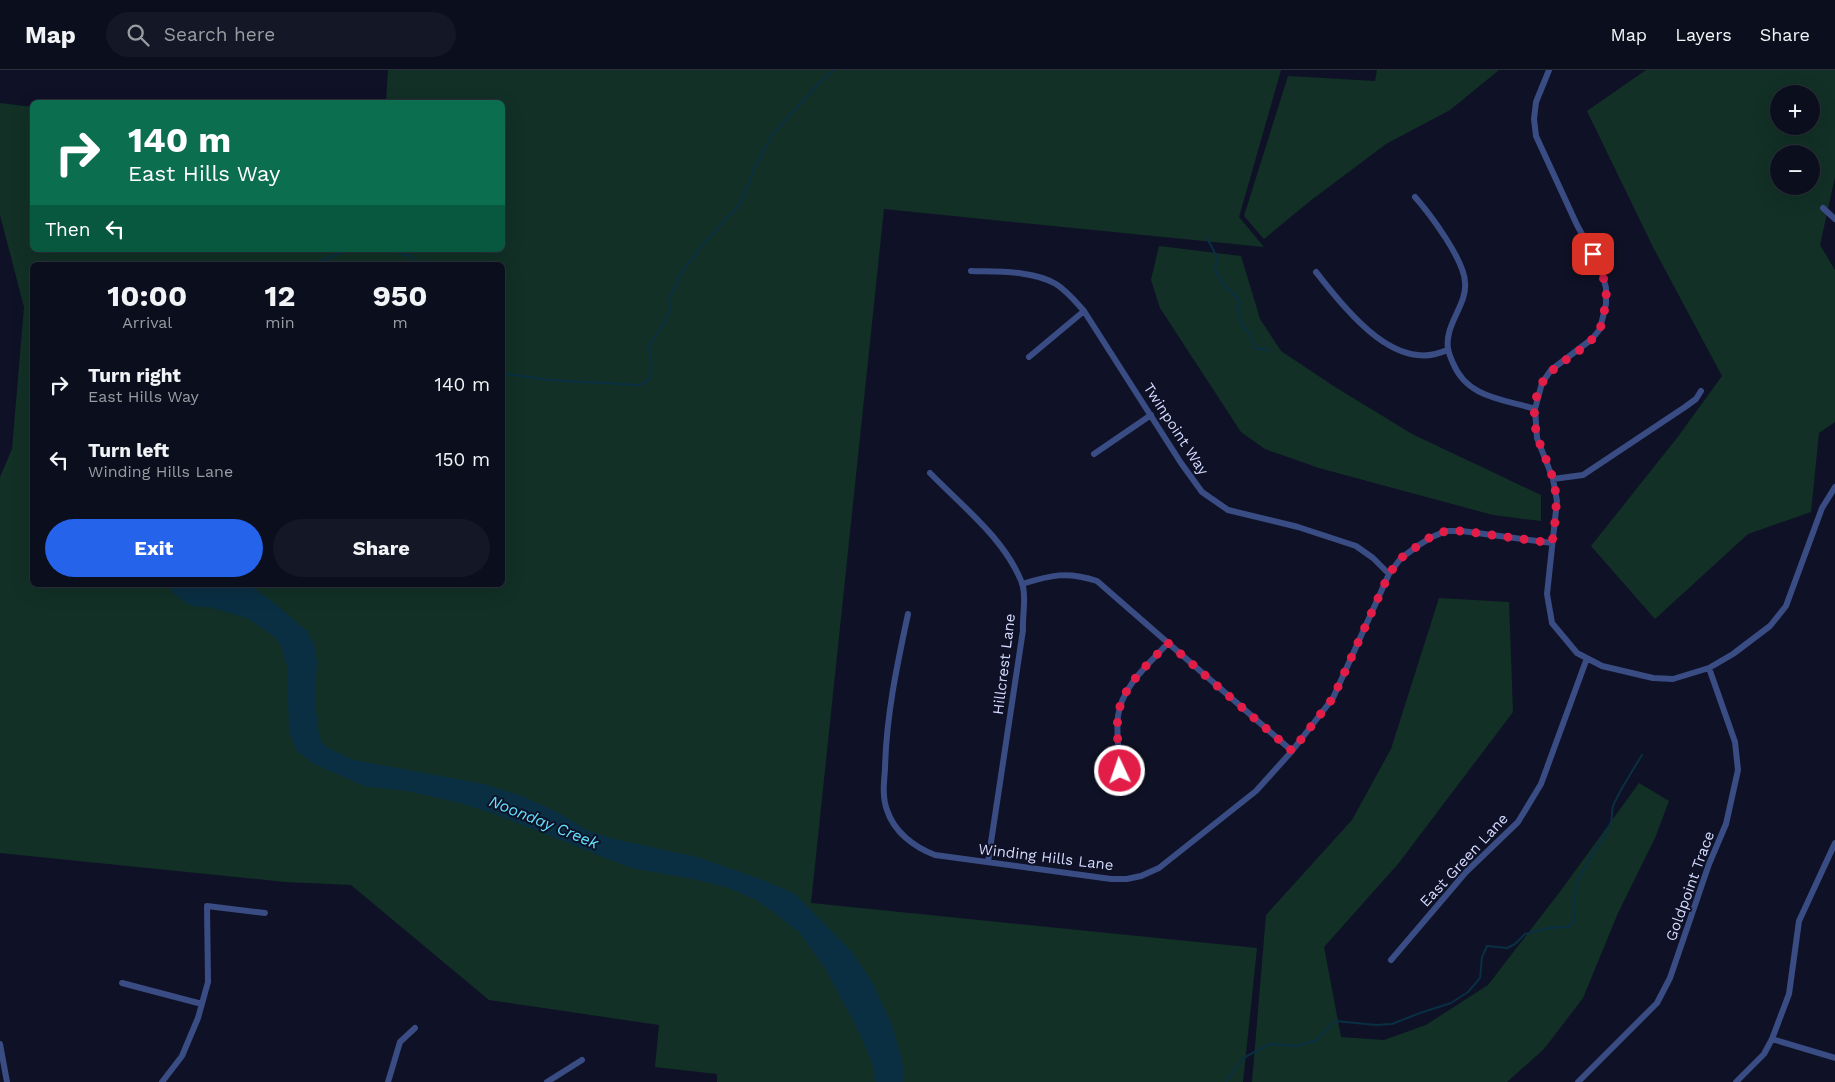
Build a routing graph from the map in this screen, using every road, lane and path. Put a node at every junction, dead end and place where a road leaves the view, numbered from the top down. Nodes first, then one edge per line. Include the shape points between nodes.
1 (1548, 70) edge
2 (1415, 197) dead end
3 (1823, 208) dead end
4 (1835, 219) edge
5 (971, 271) dead end
6 (1316, 272) dead end
7 (1084, 311) junction
8 (1447, 350) junction
9 (1029, 357) dead end
10 (1701, 391) dead end
11 (1535, 409) junction
12 (1151, 414) junction
13 (1094, 454) dead end
14 (930, 474) dead end
15 (1553, 479) junction
16 (1835, 487) edge
17 (1552, 543) junction
18 (1389, 574) junction
19 (1022, 584) junction
20 (908, 614) dead end
21 (1168, 643) junction
22 (1588, 658) junction
23 (1709, 668) junction
24 (1292, 751) junction
25 (1120, 771) dead end
26 (1835, 843) edge
27 (1832, 858) edge
28 (988, 862) junction
29 (265, 913) dead end
30 (1391, 960) dead end
31 (122, 983) dead end
32 (202, 1004) junction
33 (415, 1028) dead end
34 (1772, 1039) junction
35 (0, 1044) edge
36 (1835, 1058) edge
37 (582, 1060) dead end
38 (7, 1082) edge
39 (162, 1082) edge
40 (388, 1082) edge
41 (547, 1082) edge
42 (1578, 1082) edge
43 (1736, 1082) edge

1 - 11 street via 1536,102 1536,136 1601,269 1606,304 1600,329 1592,339 1551,370 1542,383
2 - 8 street via 1460,260 1465,283 1464,297 1449,332
3 - 4 street
5 - 7 street, Twinpoint Way via 1009,272 1045,279 1064,290
6 - 8 street via 1349,314 1370,333 1417,356 1435,356
7 - 9 street
7 - 12 street, Twinpoint Way
8 - 11 street via 1456,372 1470,387 1482,394
10 - 15 street via 1685,407 1582,475
11 - 15 street via 1537,438
12 - 13 street
12 - 18 street, Twinpoint Way via 1202,492 1214,501 1228,510 1298,527 1356,546
14 - 19 street, Hillcrest Lane via 999,542
15 - 17 street via 1557,501
16 - 23 street via 1822,508 1786,606 1770,626
17 - 18 street, Winding Hills Lane via 1446,531 1432,536 1401,558
17 - 22 street via 1547,594 1552,623 1577,653
18 - 24 street, Winding Hills Lane via 1333,698
19 - 21 street via 1059,574 1097,580
19 - 28 street, Hillcrest Lane via 1023,630
20 - 28 street, Winding Hills Lane via 885,748 886,809 903,836 922,850 935,856
21 - 24 street
21 - 25 street via 1129,686 1120,706
22 - 23 street via 1602,666 1653,678 1673,679
22 - 30 street, East Green Lane via 1541,784 1518,822 1466,872
23 - 42 street, Goldpoint Trace via 1735,742 1738,770 1726,824 1670,978 1657,1003
24 - 28 street, Winding Hills Lane via 1256,791 1159,868 1141,876 1111,879
26 - 27 street
27 - 34 street via 1799,921 1789,994
29 - 32 street via 207,906 208,982
31 - 32 street
32 - 39 street via 182,1056
33 - 40 street via 400,1042
34 - 36 street
34 - 43 street via 1764,1054
35 - 38 street
37 - 41 street

